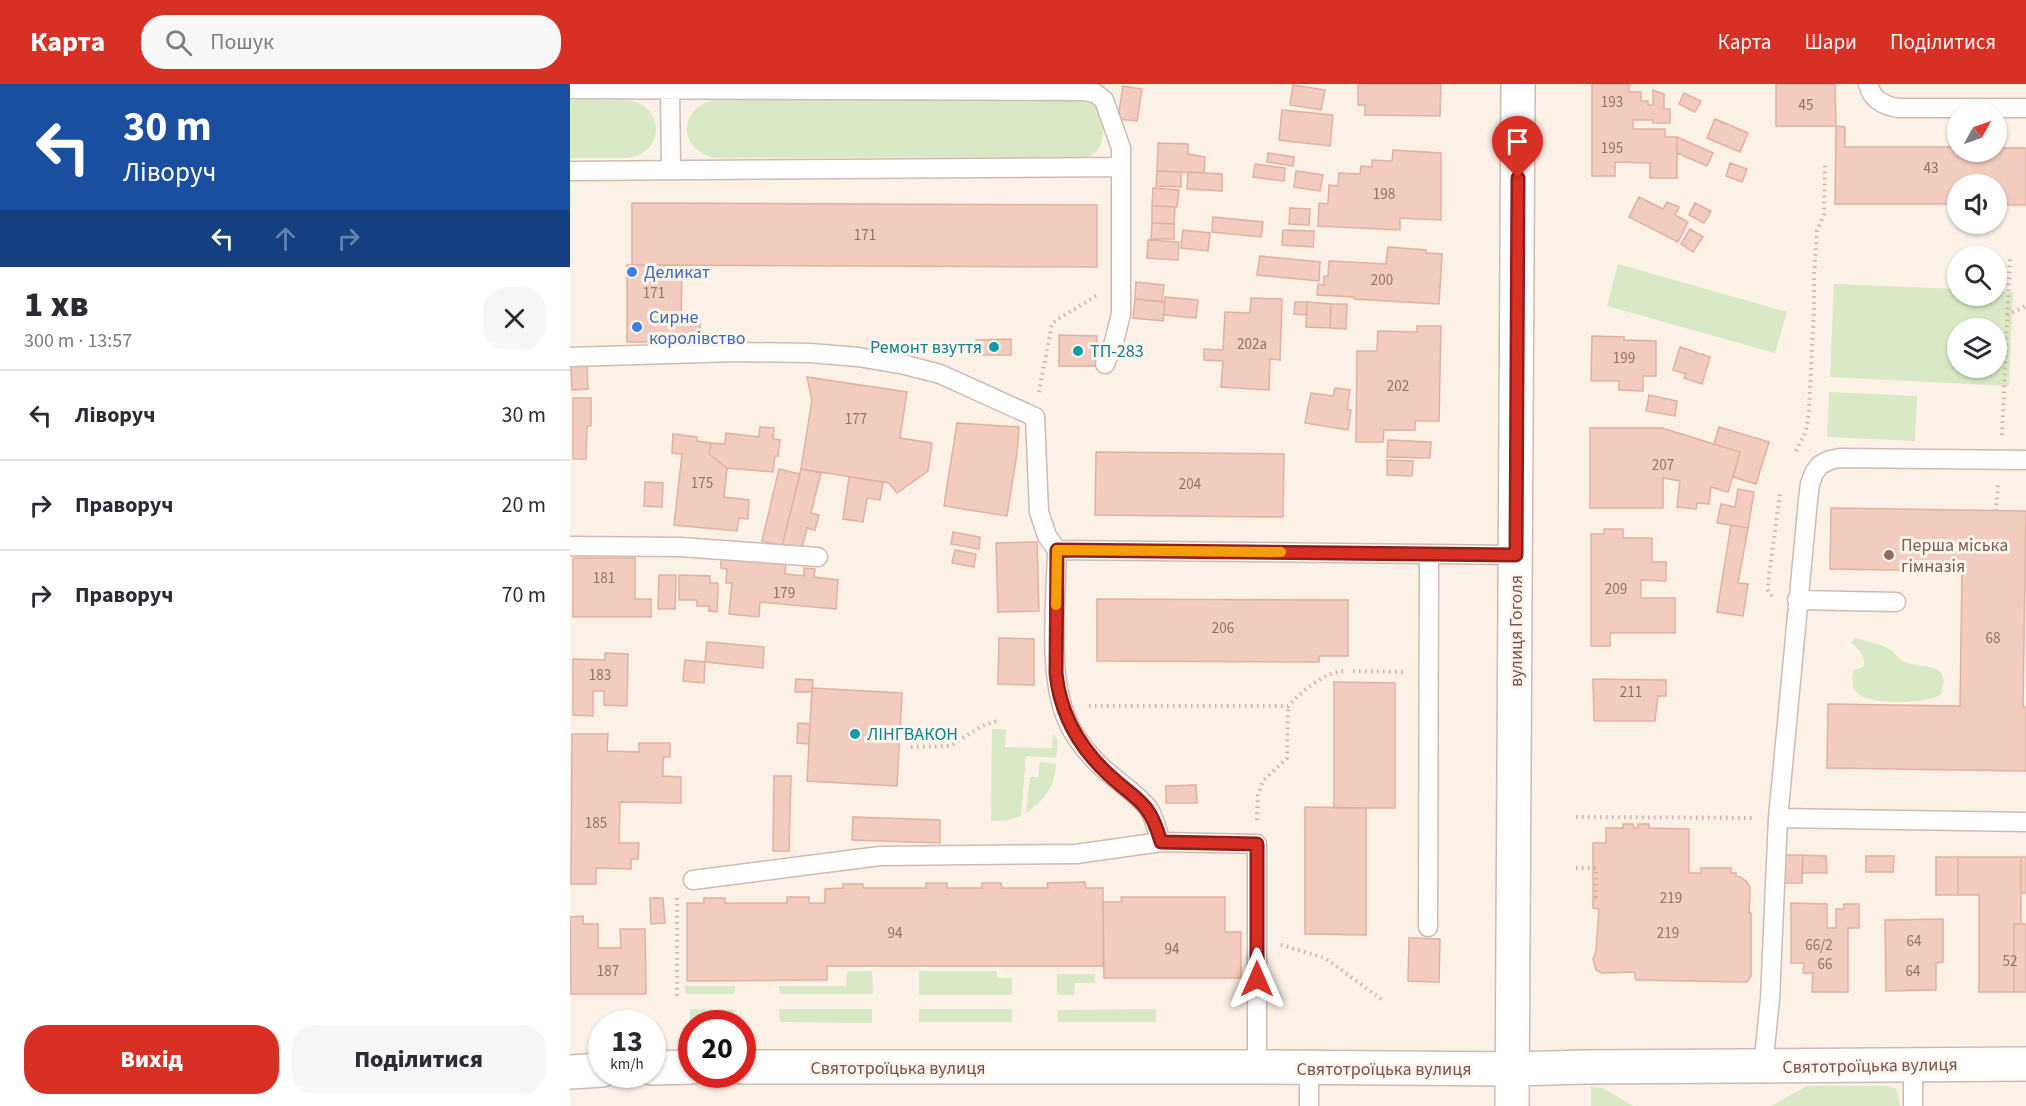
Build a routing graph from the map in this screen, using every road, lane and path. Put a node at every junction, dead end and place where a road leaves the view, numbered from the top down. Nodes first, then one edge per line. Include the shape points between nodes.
1 (1518, 84) edge
2 (1868, 84) edge
3 (570, 89) edge
4 (670, 90) junction
5 (2026, 108) edge
6 (1825, 162) dead end
7 (1121, 167) junction
8 (671, 170) junction
9 (570, 171) edge
10 (2010, 259) dead end
11 (1121, 281) junction
12 (2026, 306) edge
13 (2007, 315) junction
14 (570, 357) edge
15 (1105, 364) dead end
16 (1035, 417) junction
17 (1794, 456) dead end
18 (2001, 460) junction
19 (2026, 460) edge
20 (1781, 492) dead end
21 (570, 546) edge
22 (1057, 550) junction
23 (1429, 554) junction
24 (1516, 555) junction
25 (818, 557) dead end
26 (1797, 600) junction
27 (1896, 602) dead end
28 (1343, 671) dead end
29 (1353, 671) dead end
30 (1429, 672) junction
31 (1062, 706) junction
32 (1288, 706) junction
33 (1000, 720) dead end
34 (910, 747) dead end
35 (1576, 817) dead end
36 (1778, 818) junction
37 (2026, 822) edge
38 (1161, 842) junction
39 (1257, 844) junction
40 (1576, 868) dead end
41 (693, 880) joint
42 (1600, 897) dead end
43 (1428, 927) dead end
44 (1257, 938) junction
45 (677, 1000) dead end
46 (1384, 1001) dead end
47 (2026, 1064) edge
48 (1913, 1065) junction
49 (1763, 1066) junction
50 (756, 1067) edge
51 (1257, 1067) junction
52 (1309, 1068) junction
53 (1512, 1069) junction
54 (588, 1071) edge
55 (570, 1072) edge
56 (1309, 1106) edge
57 (1512, 1106) edge
58 (1913, 1106) edge

1 - 24 street, вулиця Гоголя
2 - 5 lane via 1876,100 1899,108
3 - 4 lane
4 - 7 lane via 1089,92 1100,96 1107,105 1120,141
4 - 8 lane
6 - 17 path via 1825,208 1817,231 1814,274 1809,412 1806,431
7 - 8 lane
7 - 11 lane
8 - 9 lane
10 - 13 path
11 - 15 lane via 1121,314
11 - 16 path via 1052,324
12 - 13 path
13 - 18 path
14 - 16 lane via 736,352 858,357 940,374
16 - 22 lane via 1039,512 1047,536
18 - 19 lane
18 - 26 lane via 1840,458 1820,465 1810,484
20 - 26 path via 1768,590 1772,596
21 - 25 lane via 681,547
22 - 23 lane
22 - 31 lane via 1056,673
23 - 24 lane
23 - 30 lane
24 - 53 street, вулиця Гоголя
26 - 27 lane
26 - 36 lane
28 - 32 path via 1328,675
29 - 30 path
30 - 43 lane
31 - 32 path
31 - 38 lane via 1068,723 1092,758 1148,809
32 - 39 path via 1287,758 1260,786
33 - 34 path via 950,746
35 - 36 path
36 - 37 lane
36 - 49 lane
38 - 39 lane
38 - 41 lane via 1076,854 880,856
39 - 44 lane
40 - 42 path via 1596,868 1596,897
41 - 45 path via 681,887 676,899
44 - 46 path via 1325,958
44 - 51 lane
47 - 48 street, Святотроїцька вулиця
48 - 49 street, Святотроїцька вулиця
48 - 58 lane
49 - 53 street, Святотроїцька вулиця
50 - 51 street, Святотроїцька вулиця
51 - 52 street, Святотроїцька вулиця
52 - 53 street, Святотроїцька вулиця
52 - 56 lane
53 - 57 street, вулиця Гоголя
54 - 55 street

